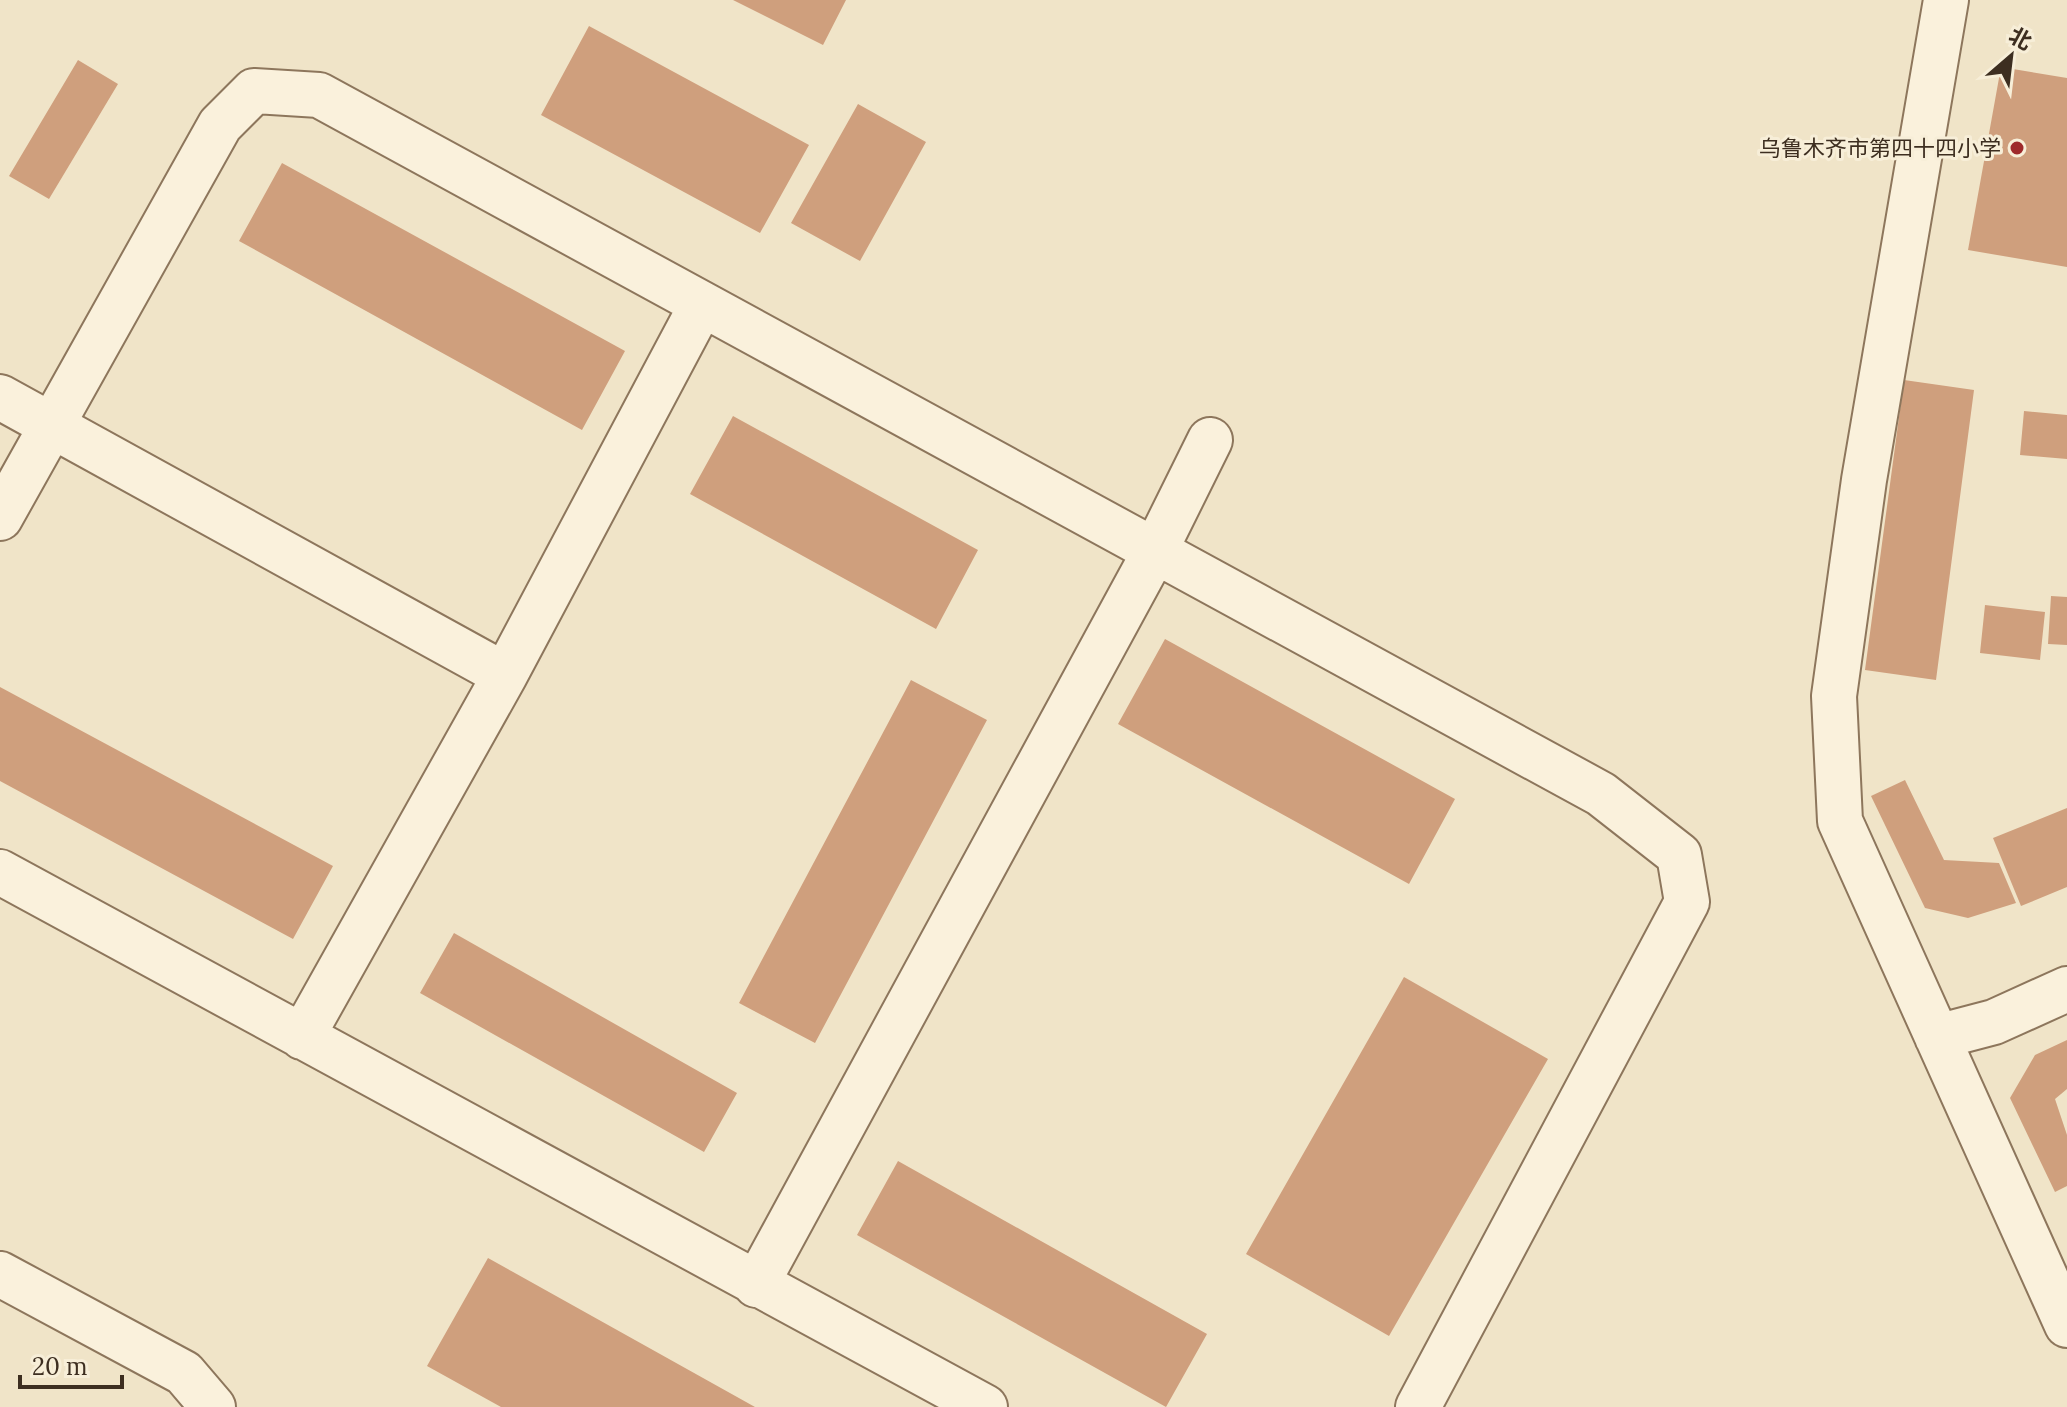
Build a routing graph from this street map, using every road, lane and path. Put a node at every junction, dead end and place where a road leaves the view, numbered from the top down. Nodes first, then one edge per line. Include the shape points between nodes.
1 (1946, 0) edge
2 (702, 304) junction
3 (0, 397) edge
4 (53, 425) junction
5 (1210, 440) dead end
6 (0, 518) edge
7 (1155, 551) junction
8 (505, 675) junction
9 (0, 872) edge
10 (2067, 989) edge
11 (302, 1037) junction
12 (1937, 1037) junction
13 (0, 1274) edge
14 (756, 1285) junction
15 (2067, 1325) edge
16 (213, 1407) edge
17 (985, 1407) edge
18 (1418, 1407) edge

1 - 12 street via 1864,480 1834,696 1840,821
2 - 4 street via 319,95 254,91 220,125
2 - 7 street
2 - 8 street
3 - 4 street
4 - 6 street
4 - 8 street
5 - 7 street
7 - 14 street
7 - 18 street via 1601,794 1679,855 1687,902
8 - 11 street
9 - 11 street
10 - 12 street via 1994,1022
11 - 14 street
12 - 15 street
13 - 16 street via 184,1373
14 - 17 street

